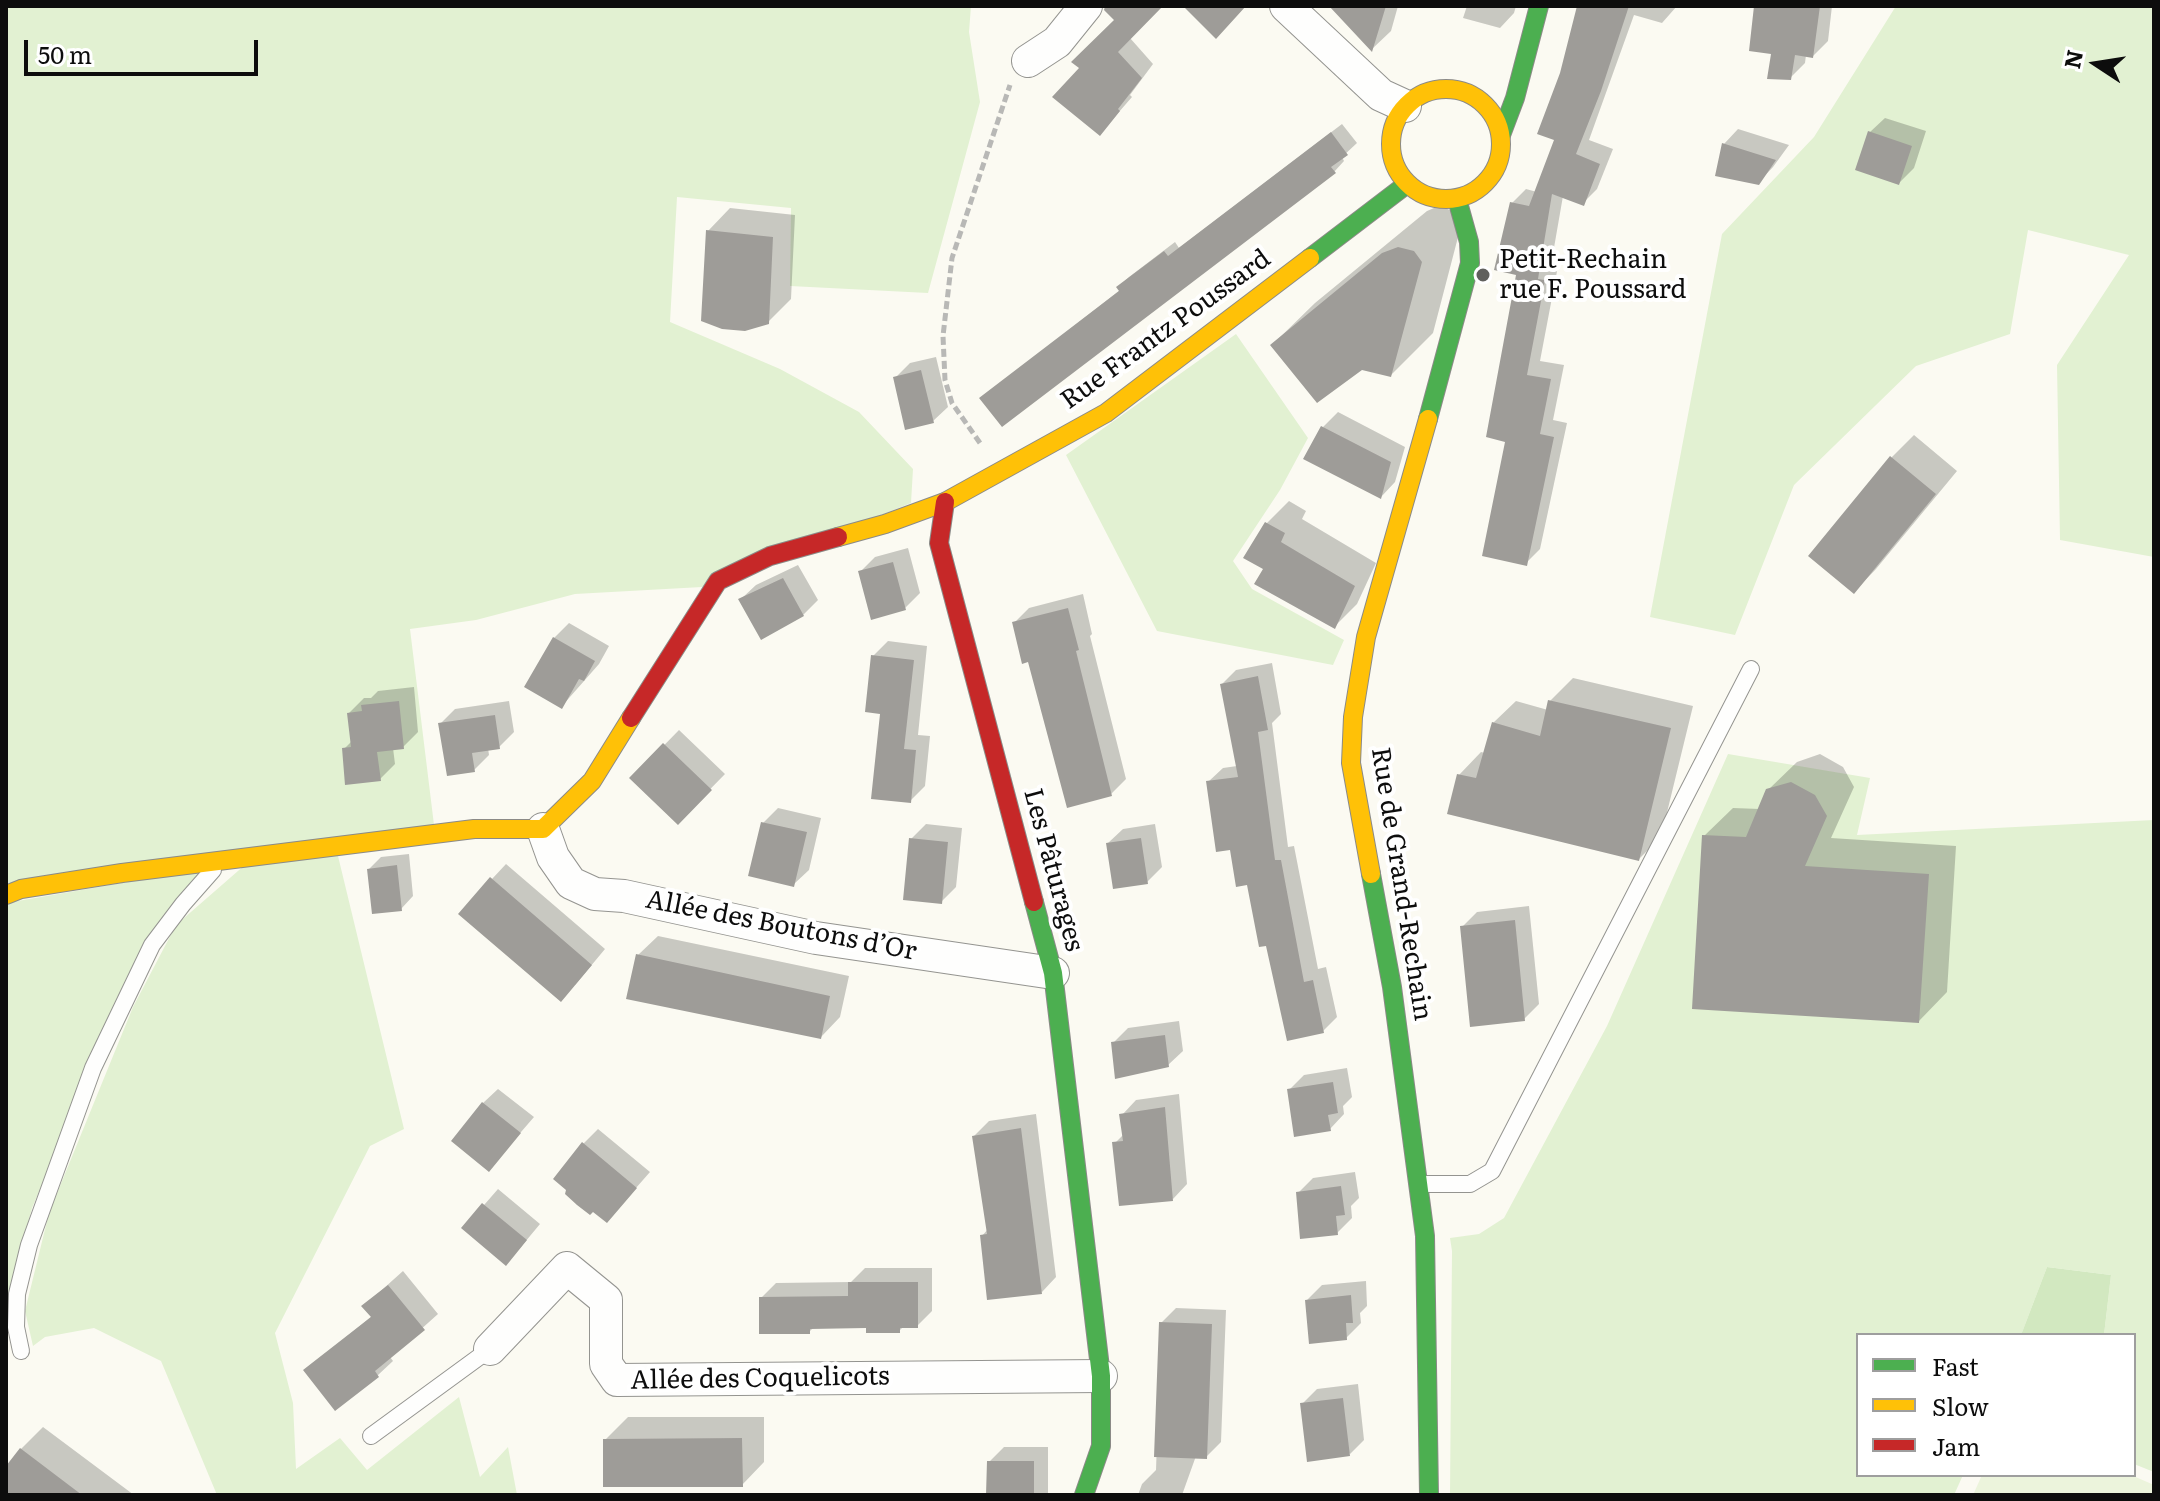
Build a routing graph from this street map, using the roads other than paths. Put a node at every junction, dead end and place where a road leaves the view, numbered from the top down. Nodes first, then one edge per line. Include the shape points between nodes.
1 (1086, 6) edge
2 (1286, 6) edge
3 (1539, 6) edge
4 (1028, 61) road end
5 (1522, 67) junction
6 (1488, 88) junction
7 (1405, 106) junction
8 (1501, 135) junction
9 (1407, 184) junction
10 (1457, 199) junction
11 (945, 502) junction
12 (1751, 669) dead end
13 (543, 829) junction
14 (222, 860) junction
15 (6, 895) edge
16 (1053, 973) junction
17 (1419, 1184) junction
18 (490, 1349) joint
19 (21, 1351) dead end
20 (1101, 1376) junction
21 (371, 1436) dead end
22 (1084, 1495) edge
23 (1429, 1495) edge

1 - 4 street via 1057,42
2 - 7 street via 1381,95
3 - 5 street
5 - 6 street
5 - 8 street
6 - 7 street via 1438,89
6 - 8 street via 1487,107
7 - 9 street via 1395,121 1391,155
8 - 10 street via 1495,170 1484,185
9 - 10 street via 1430,198
9 - 11 street, Rue Frantz Poussard via 1106,413
10 - 17 street, Rue de Grand-Rechain via 1470,263 1366,637 1351,763 1392,987
11 - 13 street via 770,556 718,581 592,781
11 - 16 street, Les Pâturages via 939,543
12 - 17 lane via 1492,1171 1470,1184
13 - 14 street via 474,829
13 - 16 street, Allée des Boutons d’Or via 553,857 571,883 595,894 816,938
14 - 15 street
14 - 19 lane via 152,945 93,1068 29,1245 17,1294
16 - 20 street, Les Pâturages
17 - 23 street, Rue de Grand-Rechain via 1425,1236
18 - 20 street, Allée des Coquelicots via 567,1268 606,1300 606,1364 617,1380
18 - 21 lane
20 - 22 street, Les Pâturages via 1101,1446

